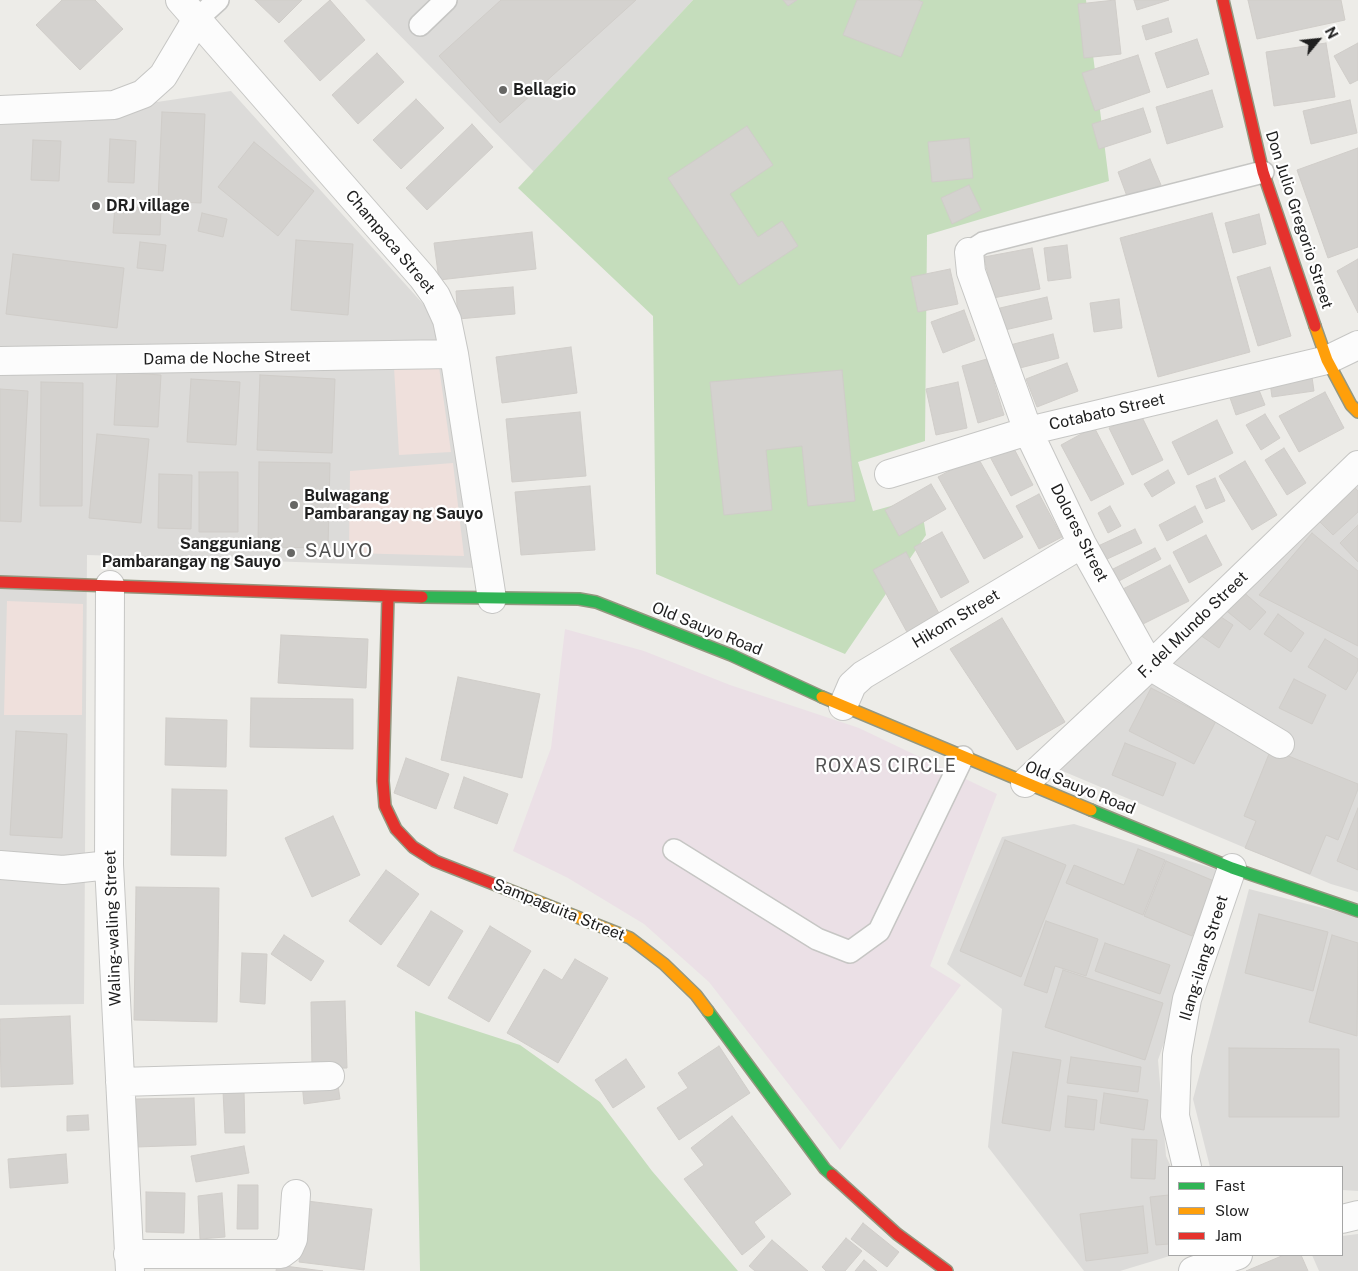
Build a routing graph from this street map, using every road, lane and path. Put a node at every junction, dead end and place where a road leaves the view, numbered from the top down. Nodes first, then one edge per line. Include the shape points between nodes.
1 (218, 0) edge
2 (446, 0) edge
3 (1223, 0) edge
4 (188, 10) edge
5 (420, 25) dead end
6 (0, 110) edge
7 (1263, 172) junction
8 (969, 252) joint
9 (1358, 345) edge
10 (454, 354) junction
11 (1327, 360) junction
12 (0, 361) edge
13 (1358, 412) edge
14 (1028, 431) junction
15 (1358, 465) edge
16 (889, 474) dead end
17 (1082, 544) junction
18 (0, 582) edge
19 (110, 585) junction
20 (388, 598) junction
21 (492, 599) junction
22 (1150, 666) junction
23 (843, 706) junction
24 (1280, 744) dead end
25 (963, 757) junction
26 (1025, 783) junction
27 (674, 850) dead end
28 (0, 865) edge
29 (110, 865) junction
30 (1232, 868) junction
31 (1358, 911) edge
32 (330, 1076) dead end
33 (120, 1082) junction
34 (1187, 1166) edge
35 (296, 1194) dead end
36 (1358, 1216) edge
37 (1343, 1219) edge
38 (129, 1262) edge
39 (947, 1271) edge

1 - 4 lane
2 - 5 lane
3 - 7 main road, Don Julio Gregorio Street
4 - 6 street via 163,76 142,94 114,104
4 - 10 street, Champaca Street via 423,278 448,320
7 - 8 lane via 983,243
7 - 11 main road, Don Julio Gregorio Street
8 - 14 street, Dolores Street via 971,272
9 - 11 street, Cotabato Street
10 - 12 street, Dama de Noche Street
10 - 21 street, Champaca Street
11 - 13 main road, Don Julio Gregorio Street
11 - 14 street, Cotabato Street
14 - 16 street, Cotabato Street
14 - 17 street, Dolores Street
15 - 22 street, F. del Mundo Street
17 - 22 street, Dolores Street
17 - 23 street, Hikom Street via 863,675 852,685
18 - 19 main road, Old Sauyo Road
19 - 20 main road, Old Sauyo Road
19 - 29 street, Waling-waling Street
20 - 21 main road, Old Sauyo Road
20 - 39 main road, Sampaguita Street via 383,781 385,806 396,828 413,847 436,861 630,938 664,964 696,995 825,1169 897,1234
21 - 23 main road, Old Sauyo Road via 596,602 731,655
22 - 24 street, Dolores Street
22 - 26 street, F. del Mundo Street
23 - 25 main road, Old Sauyo Road
25 - 26 main road, Old Sauyo Road
25 - 27 lane via 878,931 850,952 816,939
26 - 30 main road, Old Sauyo Road
28 - 29 street via 63,870
29 - 33 street, Waling-waling Street
30 - 31 main road, Old Sauyo Road
30 - 34 street, Ilang-ilang Street via 1187,999 1177,1055 1176,1116
32 - 33 street
33 - 38 street, Waling-waling Street
35 - 38 street via 293,1239 281,1254
36 - 37 street

